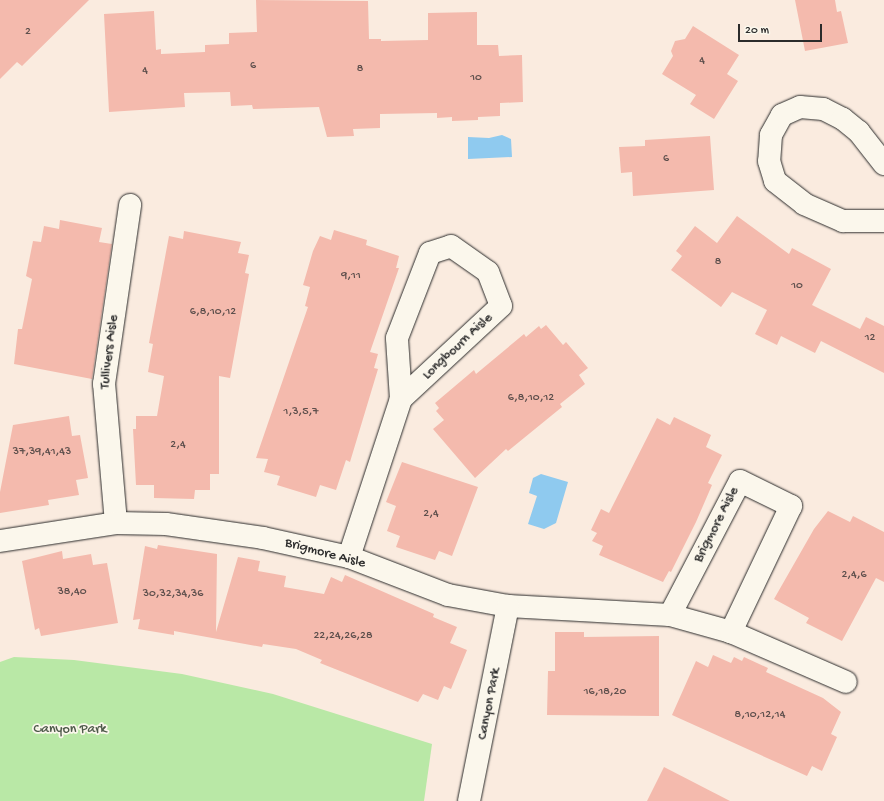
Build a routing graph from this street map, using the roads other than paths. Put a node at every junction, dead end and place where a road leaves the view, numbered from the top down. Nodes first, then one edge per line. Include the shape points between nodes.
1 (884, 164) edge
2 (130, 205) dead end
3 (884, 221) edge
4 (401, 399) junction
5 (116, 523) junction
6 (0, 541) edge
7 (349, 557) junction
8 (508, 606) junction
9 (670, 615) junction
10 (731, 632) junction
11 (846, 682) dead end
12 (469, 801) edge

1 - 3 street via 859,132 823,109 800,107 782,115 771,135 769,161 775,181 804,204 842,221
2 - 5 street, Tullivers Aisle via 104,384
4 - 4 street, Longbourn Aisle via 397,338 430,252 451,246 488,272 501,306
4 - 7 street, Longbourn Aisle
5 - 6 street, Brigmore Aisle
5 - 7 street, Brigmore Aisle via 166,524 255,537
7 - 8 street, Brigmore Aisle via 448,595
8 - 9 street, Brigmore Aisle
8 - 12 street, Canyon Park
9 - 10 street, Brigmore Aisle
9 - 10 street, Brigmore Aisle via 740,481 791,506
10 - 11 street, Brigmore Aisle

